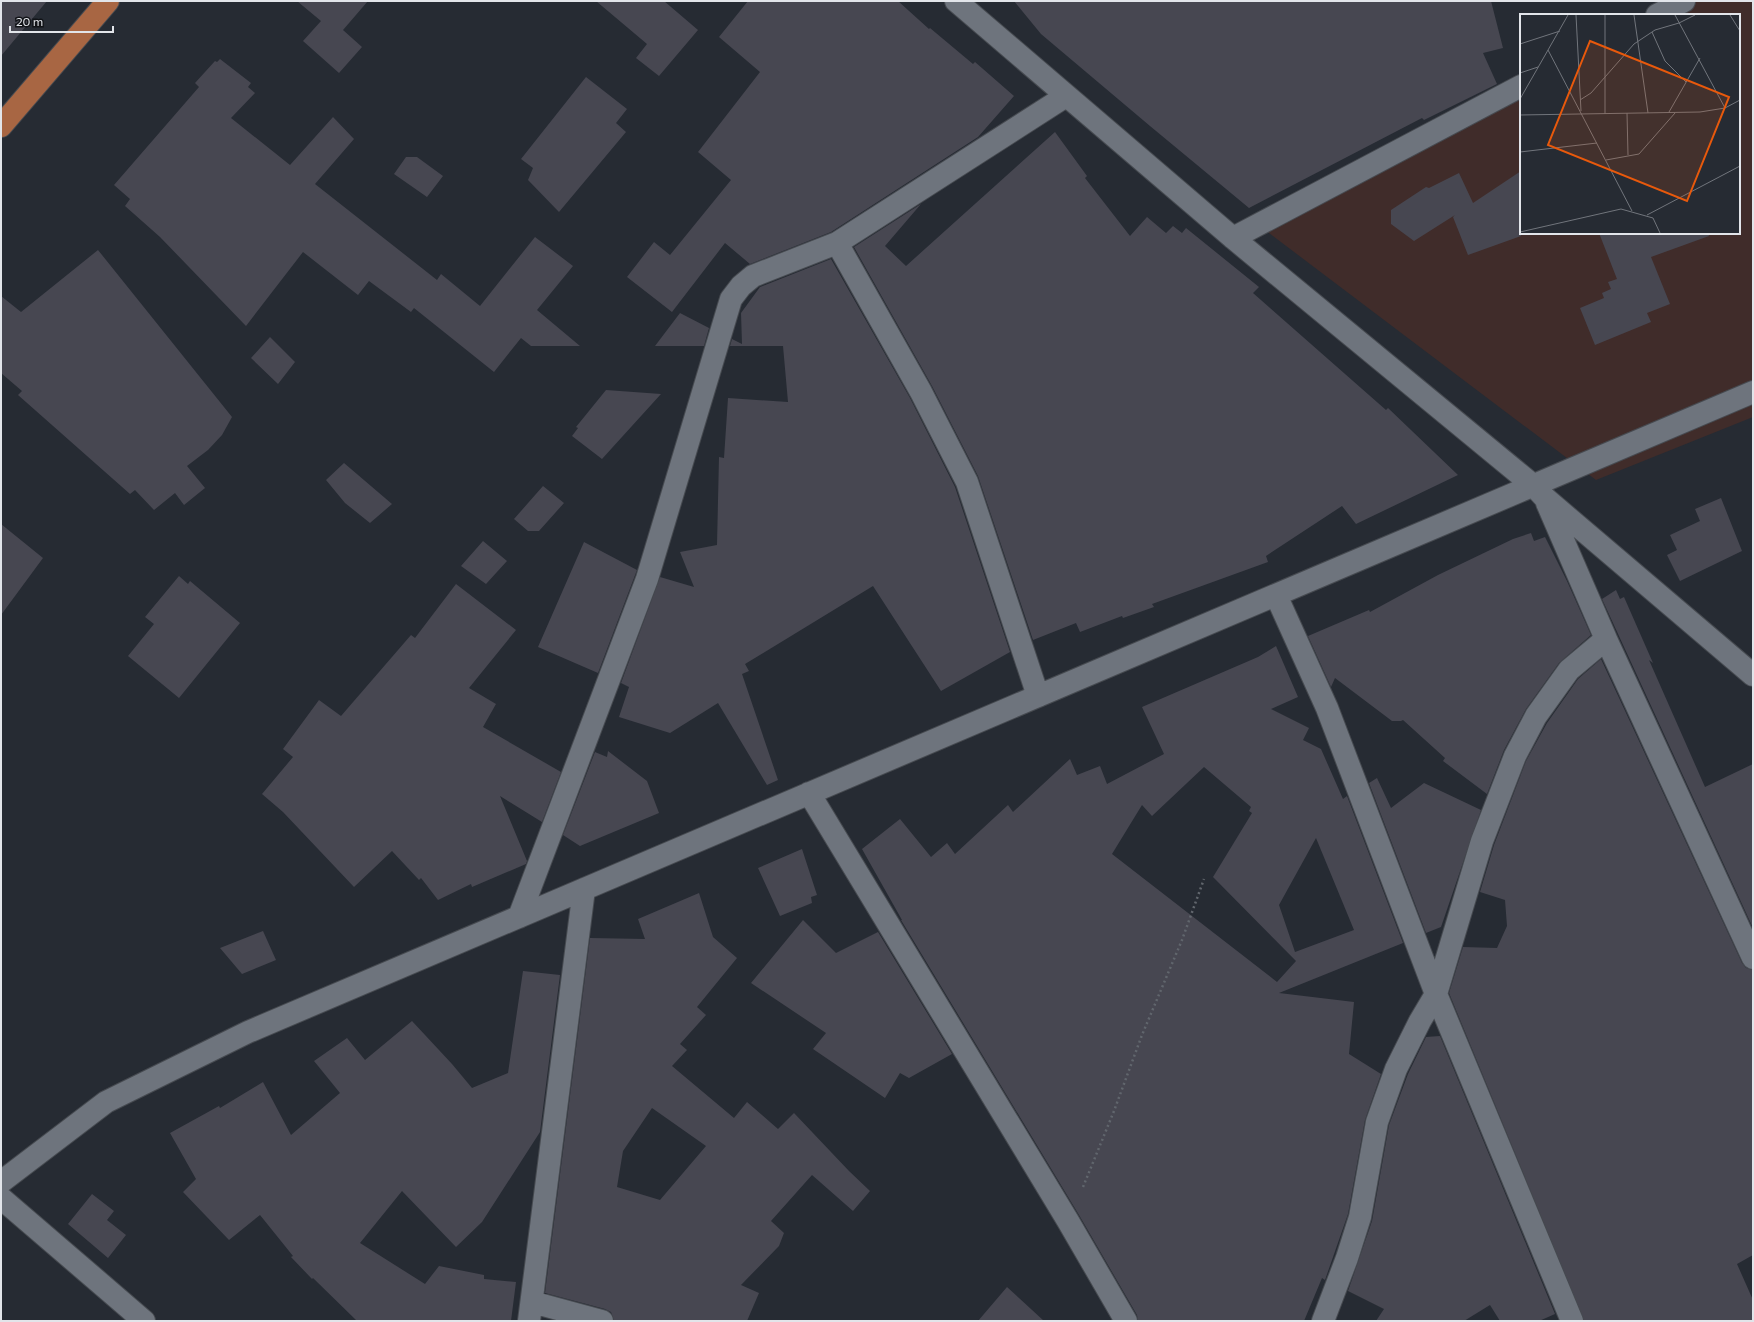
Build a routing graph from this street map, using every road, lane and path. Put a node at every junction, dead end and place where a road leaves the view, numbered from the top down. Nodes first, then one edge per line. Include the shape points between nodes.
1 (108, 1) edge
2 (956, 1) edge
3 (1684, 1) edge
4 (1659, 14) edge
5 (1520, 87) edge
6 (1066, 96) junction
7 (1, 126) edge
8 (1233, 238) junction
9 (838, 243) junction
10 (1753, 392) edge
11 (1539, 492) junction
12 (1276, 595) junction
13 (1606, 640) junction
14 (1753, 675) edge
15 (1038, 696) junction
16 (809, 793) junction
17 (1204, 879) dead end
18 (584, 889) junction
19 (519, 916) junction
20 (1753, 958) edge
21 (1436, 994) junction
22 (1, 1182) edge
23 (1, 1198) edge
24 (1068, 1221) junction
25 (530, 1311) edge
26 (144, 1321) edge
27 (602, 1321) edge
28 (1126, 1321) edge
29 (1322, 1321) edge
30 (1572, 1321) edge

1 - 7 main road
2 - 6 street
3 - 4 street
5 - 8 street
6 - 8 street
6 - 9 street
8 - 11 street
9 - 15 street via 921,392 967,482
9 - 19 street via 753,276 731,299 647,579
10 - 11 street
11 - 12 street
11 - 13 street
11 - 14 street
12 - 15 street
12 - 21 street via 1327,708
13 - 20 street
13 - 21 street via 1569,670 1536,716 1515,756 1482,841
15 - 16 street
16 - 18 street
16 - 24 street
17 - 24 path via 1114,1111
18 - 19 street
18 - 25 street
19 - 22 street via 248,1032 106,1102
21 - 29 street via 1396,1069 1377,1122 1360,1217
21 - 30 street
23 - 26 street
24 - 28 street
25 - 27 street

